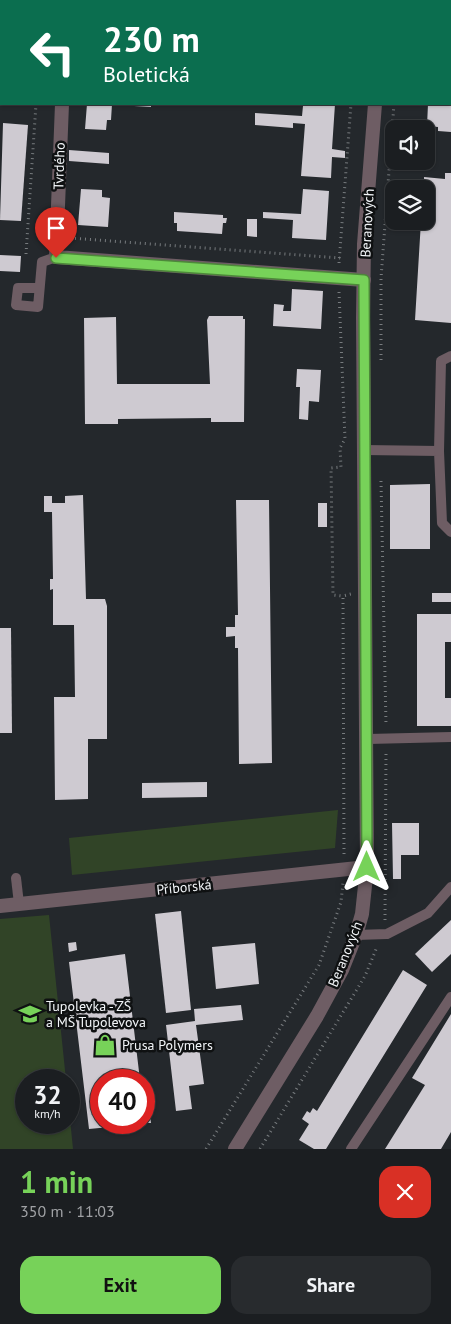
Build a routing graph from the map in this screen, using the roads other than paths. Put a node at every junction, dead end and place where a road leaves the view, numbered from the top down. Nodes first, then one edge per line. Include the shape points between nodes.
1 (62, 105) edge
2 (375, 105) edge
3 (56, 258) junction
4 (364, 280) junction
5 (39, 288) dead end
6 (451, 356) edge
7 (364, 450) junction
8 (439, 451) junction
9 (451, 532) edge
10 (451, 737) edge
11 (368, 739) junction
12 (367, 867) junction
13 (16, 878) dead end
14 (451, 887) edge
15 (19, 904) junction
16 (0, 906) edge
17 (356, 935) junction
18 (451, 997) edge
19 (235, 1149) edge
20 (350, 1149) edge

1 - 3 street, Tvrdého
2 - 4 street, Beranových
3 - 4 street
3 - 5 lane via 42,262
4 - 7 street, Beranových
6 - 8 lane via 441,361
7 - 8 lane
7 - 11 street, Beranových
8 - 9 lane via 442,523
10 - 11 lane
11 - 12 street, Beranových
12 - 15 street, Příborská
12 - 17 street, Beranových via 362,914
13 - 15 lane
14 - 17 lane via 428,913 387,934
15 - 16 street, Příborská
17 - 19 street, Beranových via 342,970 317,1016
18 - 20 lane

